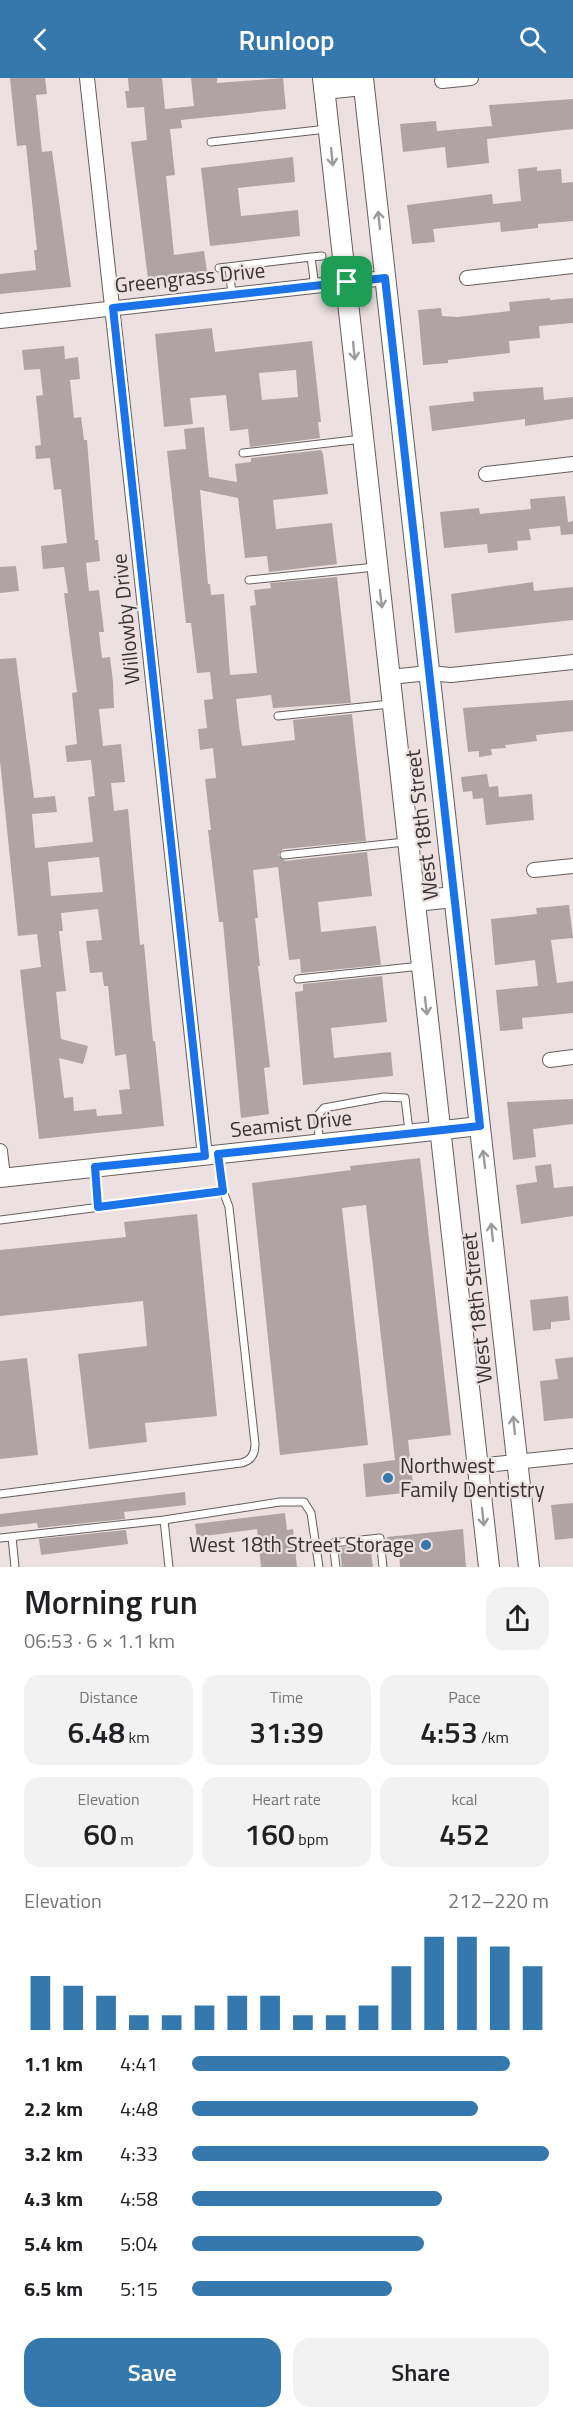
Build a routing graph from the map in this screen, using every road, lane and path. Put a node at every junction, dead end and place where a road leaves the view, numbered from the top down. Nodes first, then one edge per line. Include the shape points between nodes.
1 (87, 78) edge
2 (471, 78) edge
3 (442, 81) dead end
4 (363, 82) edge
5 (324, 84) edge
6 (329, 129) junction
7 (211, 142) dead end
8 (322, 256) dead end
9 (312, 257) junction
10 (573, 266) edge
11 (229, 267) junction
12 (219, 268) dead end
13 (385, 278) junction
14 (467, 278) dead end
15 (347, 282) junction
16 (315, 286) junction
17 (232, 294) junction
18 (113, 308) junction
19 (0, 321) edge
20 (363, 439) junction
21 (243, 453) dead end
22 (573, 464) edge
23 (486, 474) dead end
24 (377, 567) junction
25 (249, 580) dead end
26 (573, 662) edge
27 (429, 673) junction
28 (390, 677) junction
29 (393, 704) junction
30 (278, 716) dead end
31 (408, 842) junction
32 (284, 855) dead end
33 (573, 866) edge
34 (534, 870) dead end
35 (454, 897) junction
36 (415, 901) junction
37 (421, 966) junction
38 (298, 979) dead end
39 (573, 1057) edge
40 (550, 1060) dead end
41 (480, 1126) junction
42 (440, 1130) junction
43 (409, 1134) junction
44 (319, 1143) junction
45 (0, 1151) edge
46 (211, 1155) junction
47 (95, 1167) junction
48 (1, 1178) edge
49 (223, 1191) junction
50 (98, 1207) junction
51 (0, 1220) edge
52 (573, 1456) edge
53 (518, 1462) junction
54 (477, 1466) junction
55 (0, 1494) edge
56 (164, 1520) junction
57 (12, 1537) junction
58 (0, 1538) edge
59 (15, 1567) edge
60 (169, 1567) edge
61 (319, 1567) edge
62 (336, 1567) edge
63 (383, 1567) edge
64 (489, 1567) edge
65 (529, 1567) edge

1 - 18 street, Willowby Drive
2 - 3 street
4 - 5 main road
13 -> 4 main road, West 18th Street
5 - 6 main road, West 18th Street
6 - 7 lane
6 -> 15 main road, West 18th Street
8 - 9 lane
9 - 11 lane
9 - 16 lane
10 - 14 street
11 - 12 lane
11 - 17 lane
13 - 15 street, Greengrass Drive
13 - 27 main road, West 18th Street
15 - 16 street, Greengrass Drive
15 -> 20 main road, West 18th Street
16 - 17 street, Greengrass Drive
17 - 18 street, Greengrass Drive
18 - 19 street, Greengrass Drive
18 - 46 street, Willowby Drive
20 - 21 lane
20 - 24 main road, West 18th Street
22 - 23 street
24 - 25 lane
24 -> 28 main road, West 18th Street
26 - 27 street via 451,675
27 - 28 street
27 - 35 main road, West 18th Street
28 - 29 main road, West 18th Street
29 - 30 lane
29 - 31 main road, West 18th Street
31 - 32 lane
31 - 36 main road, West 18th Street
33 - 34 street
35 - 36 main road
35 - 41 main road, West 18th Street
36 - 37 main road, West 18th Street
37 - 38 lane
37 -> 42 main road, West 18th Street
39 - 40 street
41 - 42 street, Seamist Drive
53 -> 41 main road, West 18th Street
42 - 43 street, Seamist Drive
42 - 54 main road, West 18th Street
43 - 44 street, Seamist Drive
43 - 44 lane via 405,1098 384,1097 324,1108 318,1115
44 - 46 street, Seamist Drive
45 - 48 street
46 - 47 street, Seamist Drive
46 - 49 lane
47 - 48 street, Seamist Drive
47 - 50 lane
49 - 50 lane
49 - 55 lane via 229,1207 255,1444 253,1455 241,1463
50 - 51 lane
52 - 53 street
53 - 54 street
53 - 65 main road, West 18th Street
54 -> 64 main road, West 18th Street
56 - 57 lane
56 - 60 lane
56 - 61 lane via 280,1502 304,1503 311,1513
57 - 58 lane
57 - 59 lane
62 - 63 lane via 333,1543 380,1538

